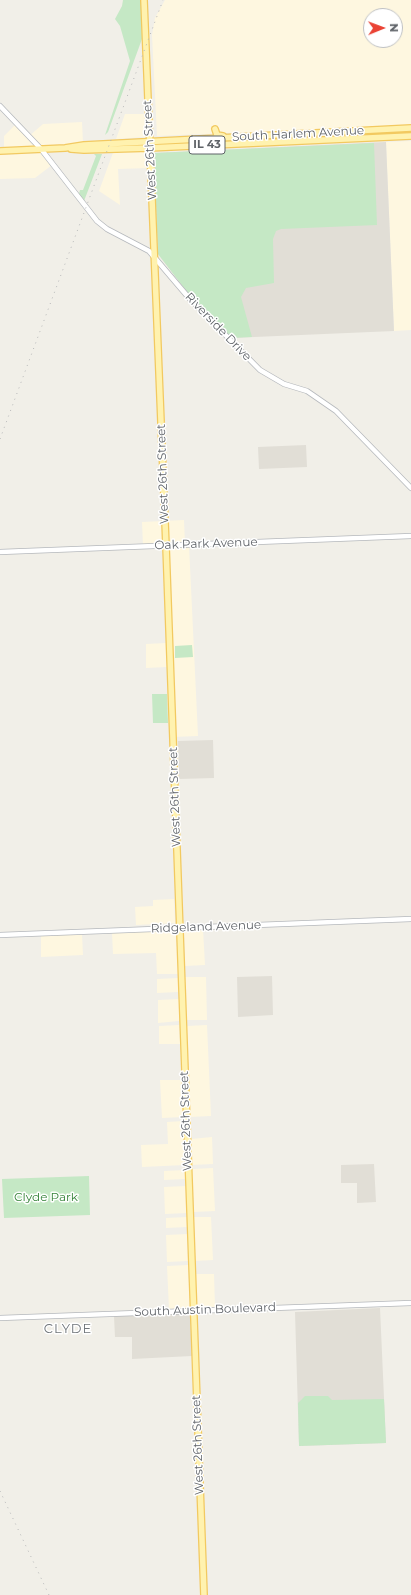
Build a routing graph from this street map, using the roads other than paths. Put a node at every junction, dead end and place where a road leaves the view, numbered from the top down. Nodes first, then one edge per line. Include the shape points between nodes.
1 (144, 0) edge
2 (0, 106) edge
3 (411, 128) edge
4 (411, 136) edge
5 (238, 137) junction
6 (201, 139) junction
7 (149, 145) junction
8 (41, 149) junction
9 (0, 151) edge
10 (155, 256) junction
11 (411, 488) edge
12 (411, 536) edge
13 (166, 546) junction
14 (0, 552) edge
15 (411, 918) edge
16 (180, 928) junction
17 (0, 934) edge
18 (411, 1303) edge
19 (193, 1311) junction
20 (0, 1318) edge
21 (204, 1595) edge

1 - 7 main road, West 26th Street
2 - 8 street, Riverside Drive
3 - 5 main road, South Harlem Avenue / IL 43
4 - 7 main road, South Harlem Avenue / IL 43
5 - 6 main road, South Harlem Avenue / IL 43
5 - 6 main road via 219,136 215,129 212,135
6 - 7 main road, South Harlem Avenue / IL 43
7 - 8 main road, South Harlem Avenue / IL 43 via 84,145
7 - 10 main road, West 26th Street
8 - 9 main road, South Harlem Avenue / IL 43
8 - 10 street, Riverside Drive via 97,221
10 - 11 street, Riverside Drive via 189,298 260,370 289,386 307,391 336,411
10 - 13 main road, West 26th Street
12 - 13 street, Oak Park Avenue
13 - 14 street, Oak Park Avenue
13 - 16 main road, West 26th Street
15 - 16 street, Ridgeland Avenue
16 - 17 street, Ridgeland Avenue
16 - 19 main road, West 26th Street
18 - 19 street, South Austin Boulevard
19 - 20 street, South Austin Boulevard
19 - 21 main road, West 26th Street

